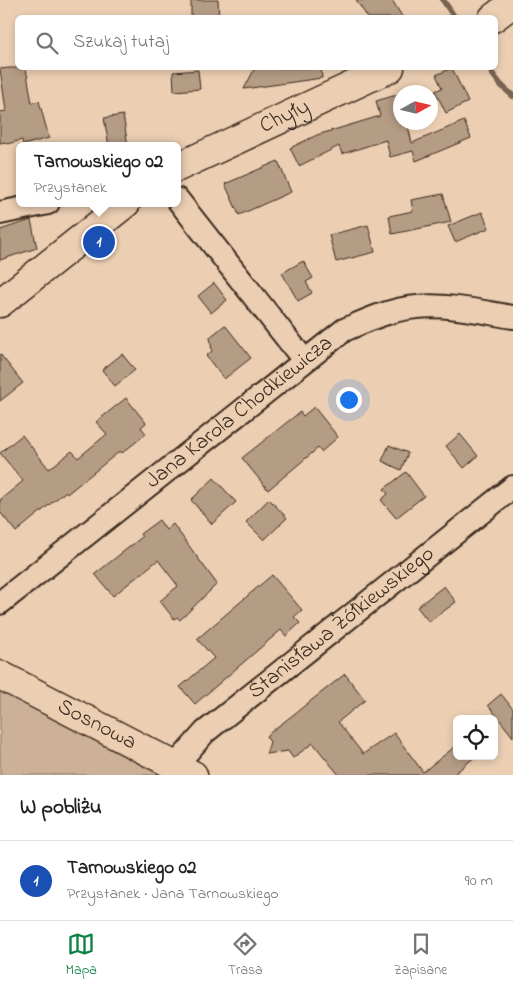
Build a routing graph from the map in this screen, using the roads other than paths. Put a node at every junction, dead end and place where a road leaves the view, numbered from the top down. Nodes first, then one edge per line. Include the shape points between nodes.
1 (513, 3) edge
2 (497, 15) edge
3 (386, 70) edge
4 (181, 165) edge
5 (181, 204) edge
6 (29, 207) edge
7 (121, 207) edge
8 (0, 213) edge
9 (0, 303) edge
10 (513, 317) edge
11 (304, 360) junction
12 (513, 487) edge
13 (0, 603) edge
14 (0, 675) edge
15 (184, 770) edge

1 - 2 street
3 - 4 street, Chyły
5 - 11 street
6 - 8 street
7 - 9 street
10 - 11 street, Jana Karola Chodkiewicza via 417,306 380,314 344,330
11 - 13 street, Jana Karola Chodkiewicza
12 - 15 street, Stanisława Żółkiewskiego via 205,732
14 - 15 street, Sosnowa

